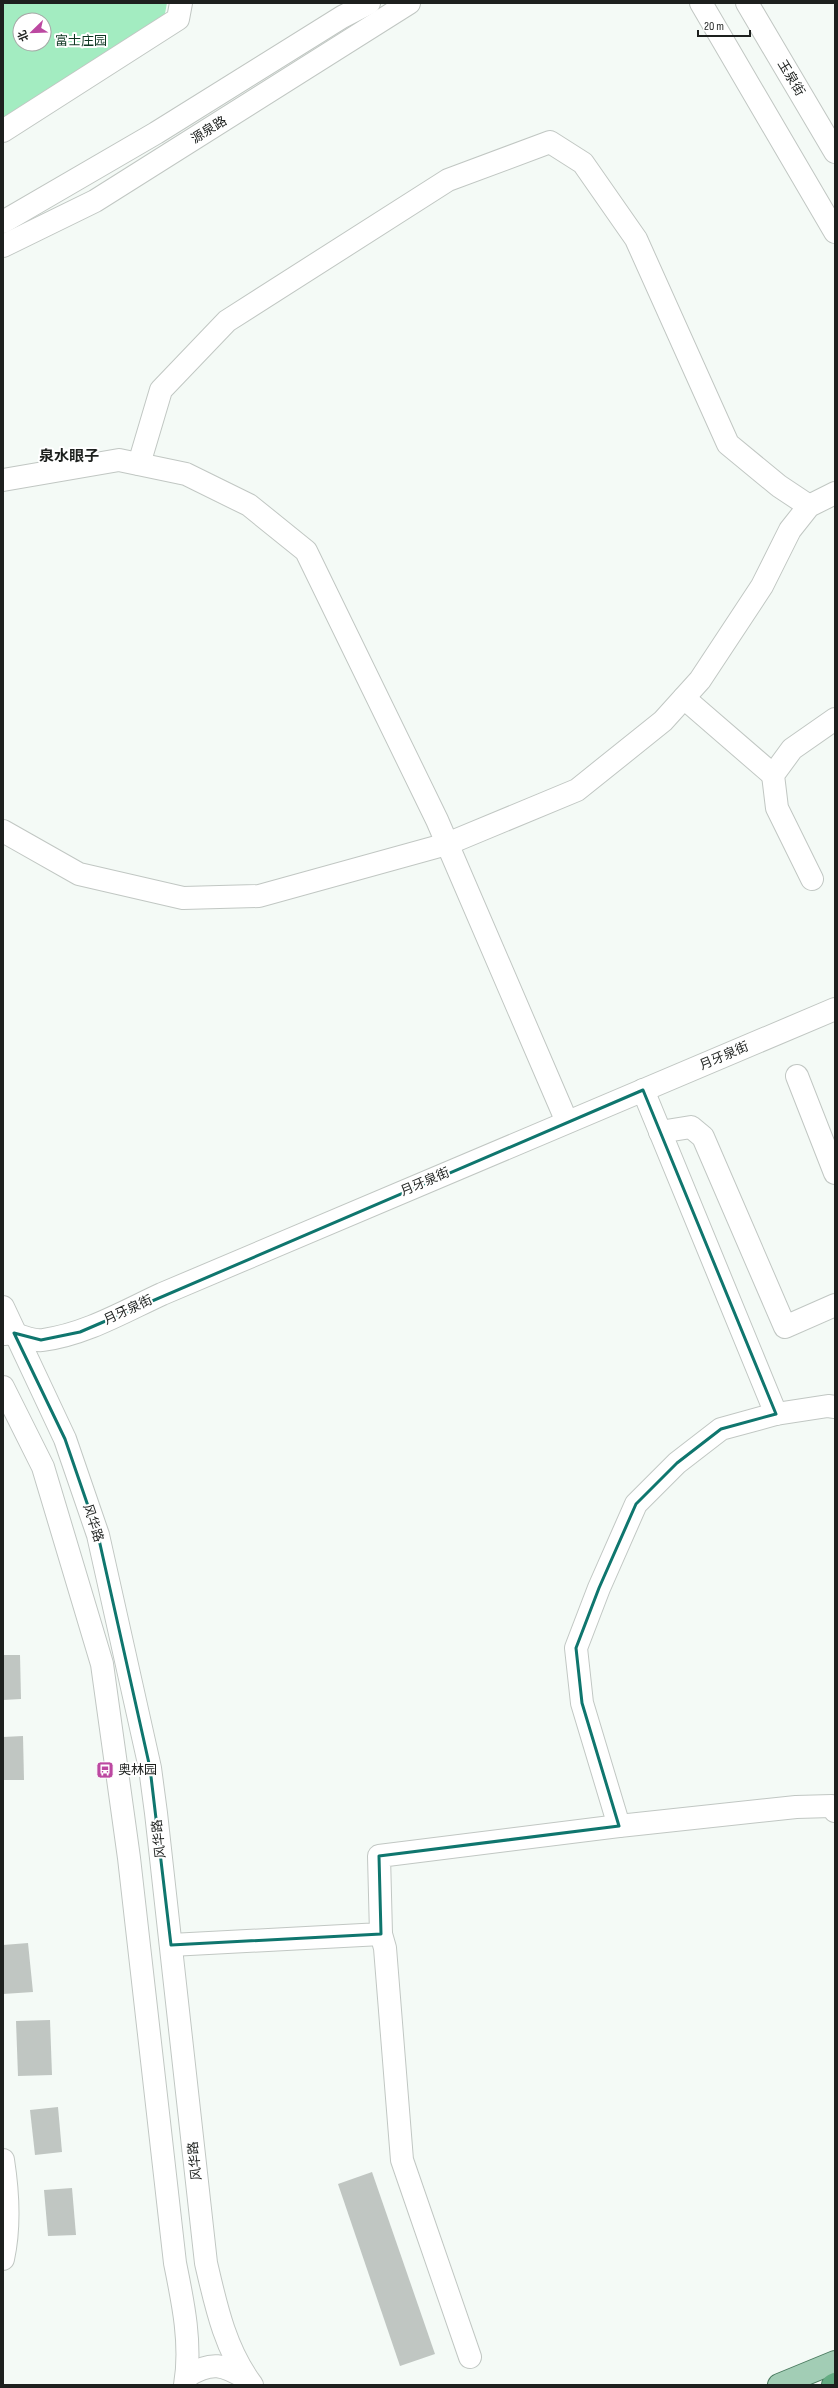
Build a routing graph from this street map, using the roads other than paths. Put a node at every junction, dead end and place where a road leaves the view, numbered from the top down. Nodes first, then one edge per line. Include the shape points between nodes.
1 (181, 3) edge
2 (369, 3) edge
3 (409, 3) edge
4 (701, 3) edge
5 (747, 3) edge
6 (3, 131) edge
7 (835, 152) edge
8 (3, 222) edge
9 (835, 232) edge
10 (3, 246) edge
11 (139, 464) junction
12 (3, 480) edge
13 (835, 493) edge
14 (809, 506) junction
15 (684, 698) junction
16 (835, 719) edge
17 (773, 775) junction
18 (3, 831) edge
19 (447, 844) junction
20 (812, 879) dead end
21 (835, 1009) edge
22 (797, 1076) dead end
23 (643, 1090) junction
24 (567, 1122) junction
25 (660, 1132) junction
26 (835, 1173) edge
27 (835, 1305) edge
28 (3, 1308) edge
29 (8, 1334) edge
30 (3, 1387) edge
31 (835, 1406) edge
32 (776, 1414) junction
33 (98, 1536) junction
34 (66, 1547) junction
35 (835, 1810) edge
36 (619, 1826) junction
37 (381, 1934) junction
38 (171, 1945) junction
39 (3, 2160) edge
40 (3, 2259) edge
41 (215, 2304) junction
42 (184, 2307) junction
43 (470, 2357) dead end
44 (835, 2362) edge
45 (186, 2381) edge
46 (250, 2382) edge
47 (779, 2385) edge

1 - 6 street via 178,19
2 - 8 street, 源泉路 via 342,17 156,133
3 - 10 street, 源泉路 via 95,201
4 - 9 street
5 - 7 street, 玉泉街
11 - 12 street via 118,460
11 - 14 street via 162,390 226,321 448,180 550,142 584,163 636,238 728,444 779,486
11 - 19 street via 186,474 249,504 306,551
13 - 14 street
14 - 15 street via 790,530 758,592 700,680
15 - 17 street
15 - 19 street via 663,721 577,790
16 - 17 street via 792,748
17 - 20 street via 777,808
18 - 19 street via 79,874 183,898 259,896
19 - 24 street
21 - 23 street, 月牙泉街
22 - 26 street
23 - 24 street, 月牙泉街
23 - 25 street
24 - 29 street, 月牙泉街 via 162,1294 80,1332 41,1340
25 - 27 street via 691,1127 703,1137 785,1327
25 - 32 street
28 - 29 street, 风华路
29 - 33 street, 风华路 via 65,1439
30 - 34 street via 43,1468
31 - 32 street
32 - 36 street via 721,1429 677,1463 636,1504 576,1648 582,1703
33 - 34 street via 80,1532
33 - 38 street, 风华路 via 150,1768
34 - 42 street via 102,1664 128,1851 175,2263
35 - 36 street via 832,1806 796,1807
36 - 37 street via 379,1856
37 - 38 street
37 - 43 street via 385,1948 402,2160
38 - 41 street, 风华路 via 206,2263
39 - 40 street via 7,2189 6,2246
41 - 42 street
41 - 46 street, 风华路 via 232,2350
42 - 45 street
44 - 47 main road
45 - 46 street via 201,2368 215,2365 231,2369

